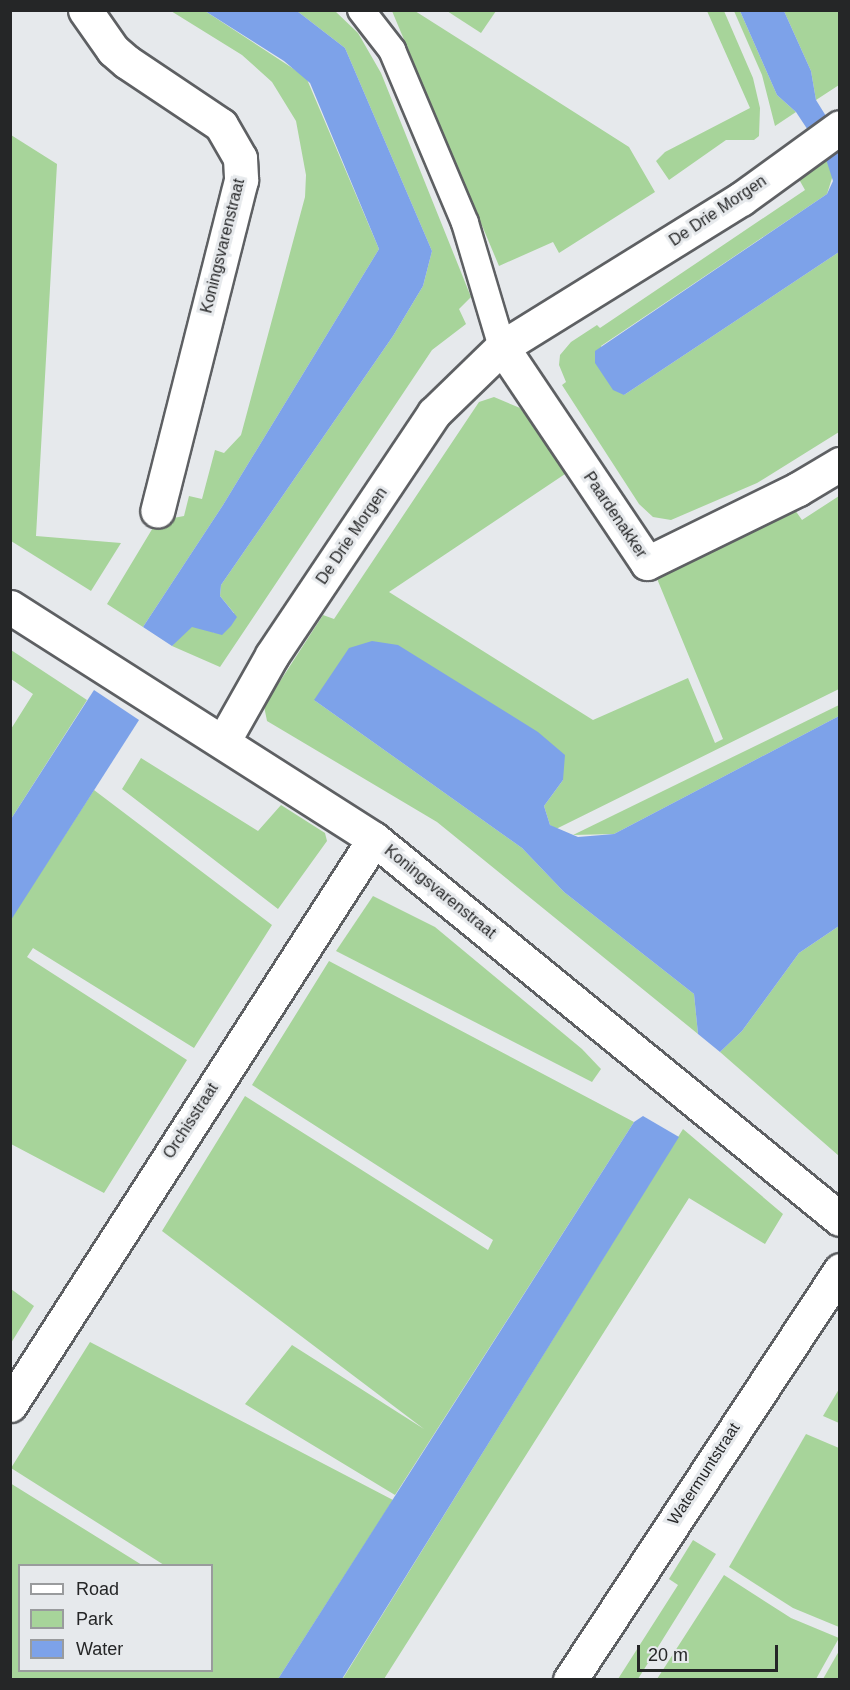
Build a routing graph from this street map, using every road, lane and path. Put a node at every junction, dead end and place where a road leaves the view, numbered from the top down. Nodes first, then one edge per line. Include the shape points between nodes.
1 (85, 10) edge
2 (361, 10) edge
3 (840, 127) edge
4 (502, 347) junction
5 (840, 464) edge
6 (157, 511) dead end
7 (10, 607) edge
8 (224, 740) junction
9 (374, 839) junction
10 (840, 1219) edge
11 (840, 1270) edge
12 (10, 1405) edge
13 (570, 1680) edge

1 - 6 street, Koningsvarenstraat via 113,50 127,62 221,125 238,148 240,158 241,180
2 - 4 lane via 392,50 460,212
3 - 4 street, De Drie Morgen via 741,199
4 - 5 street, Paardenakker via 647,563 798,489
4 - 8 street, De Drie Morgen via 434,413 272,655
7 - 8 street, Koningsvarenstraat
8 - 9 street, Koningsvarenstraat
9 - 10 street, Koningsvarenstraat
9 - 12 street, Orchisstraat
11 - 13 street, Watermuntstraat

